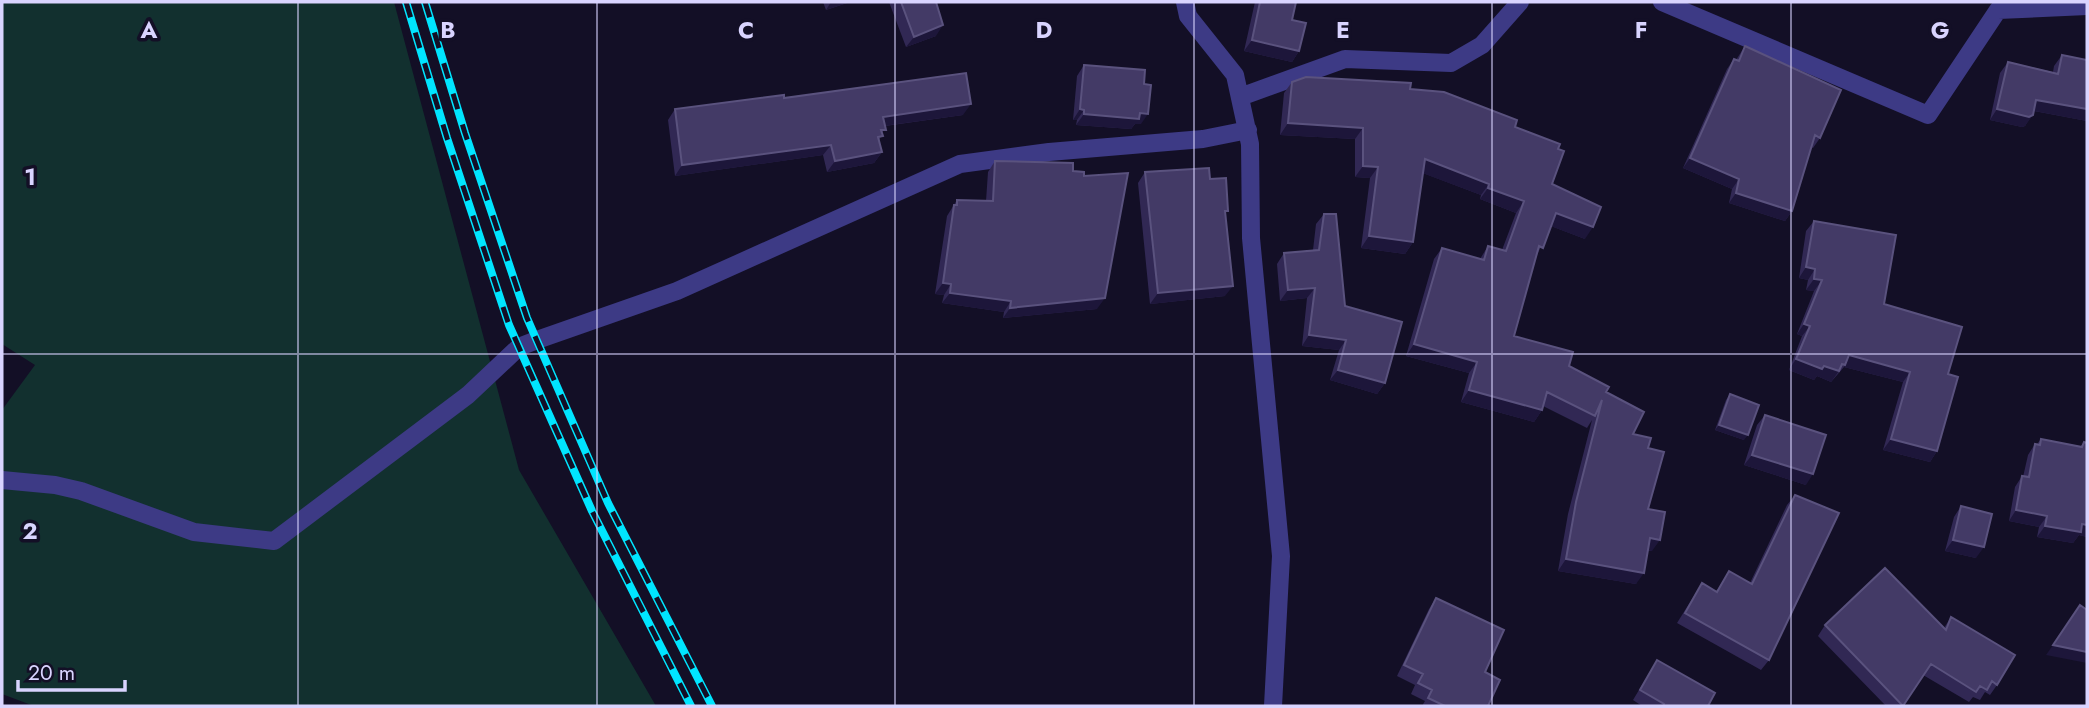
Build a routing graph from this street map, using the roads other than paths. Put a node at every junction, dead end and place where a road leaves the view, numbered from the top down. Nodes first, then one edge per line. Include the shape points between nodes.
1 (1185, 2) edge
2 (1520, 2) edge
3 (1662, 2) edge
4 (2087, 6) edge
5 (1240, 97) junction
6 (1248, 130) junction
7 (2, 480) edge
8 (1273, 706) edge

1 - 5 street via 1188,16 1235,75
2 - 5 street via 1482,45 1451,63 1345,59
3 - 4 street via 1928,115 1998,10
5 - 6 street
6 - 7 street via 1203,139 960,164 677,291 519,347 468,395 274,541 194,532 81,491
6 - 8 street via 1251,238 1281,556

